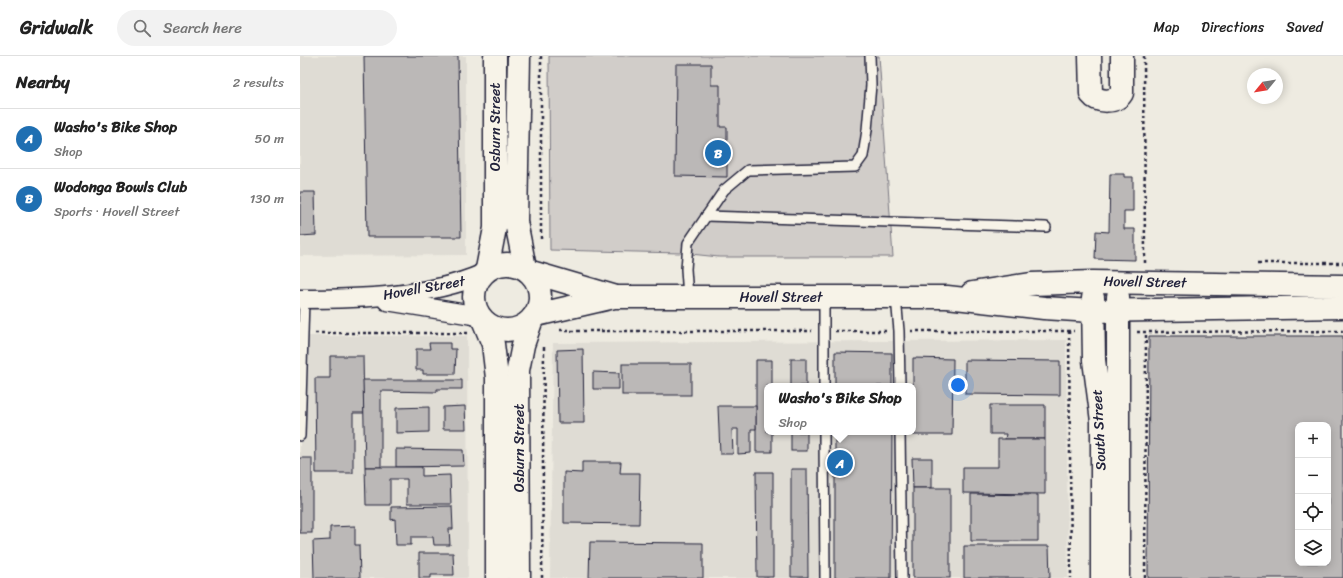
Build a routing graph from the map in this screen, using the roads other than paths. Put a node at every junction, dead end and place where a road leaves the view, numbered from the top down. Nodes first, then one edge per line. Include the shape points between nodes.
1 (495, 56) edge
2 (519, 56) edge
3 (870, 56) edge
4 (1090, 56) edge
5 (1122, 56) edge
6 (706, 216) junction
7 (1046, 227) dead end
8 (526, 269) junction
9 (485, 272) junction
10 (1093, 282) junction
11 (1117, 282) junction
12 (1343, 286) edge
13 (614, 297) junction
14 (824, 297) junction
15 (896, 297) junction
16 (947, 297) junction
17 (365, 298) junction
18 (688, 298) junction
19 (302, 299) edge
20 (1343, 307) edge
21 (1118, 311) junction
22 (534, 318) junction
23 (1093, 322) junction
24 (478, 324) junction
25 (824, 383) edge
26 (900, 383) edge
27 (824, 435) edge
28 (900, 435) edge
29 (300, 436) edge
30 (496, 578) edge
31 (519, 578) edge
32 (825, 578) edge
33 (902, 578) edge
34 (1102, 578) edge
35 (1118, 578) edge

1 - 9 street, Osburn Street via 495,228
2 - 8 street, Osburn Street via 516,222
3 - 6 lane via 871,85 867,130 863,156 855,167 748,170 724,190
4 - 5 street via 1091,94 1095,99 1108,101 1120,96
6 - 7 lane
6 - 18 lane via 688,243
8 - 9 street via 513,263 503,263
8 - 13 street, Hovell Street
8 - 22 street via 536,281 539,291 540,304
9 - 17 street, Hovell Street via 451,286
9 - 24 street via 473,291
10 - 11 street, Hovell Street
10 - 16 street, Hovell Street via 1030,284
10 - 23 street, South Street
11 - 12 street, Hovell Street
11 - 21 street, South Street
13 - 18 street, Hovell Street
13 - 22 street, Hovell Street
14 - 15 street, Hovell Street
14 - 18 street, Hovell Street
14 - 25 lane
15 - 16 street, Hovell Street
15 - 26 lane
16 - 23 street, Hovell Street via 1044,308
17 - 19 street, Hovell Street
17 - 24 street, Hovell Street
19 - 29 lane via 304,333
20 - 21 street, Hovell Street
21 - 23 street, Hovell Street
21 - 35 street, South Street
22 - 24 street via 521,326 507,330
22 - 31 street, Osburn Street via 523,345 518,370
23 - 34 street, South Street via 1094,360 1102,421
24 - 30 street, Osburn Street via 493,344 497,378
27 - 32 lane
28 - 33 lane

